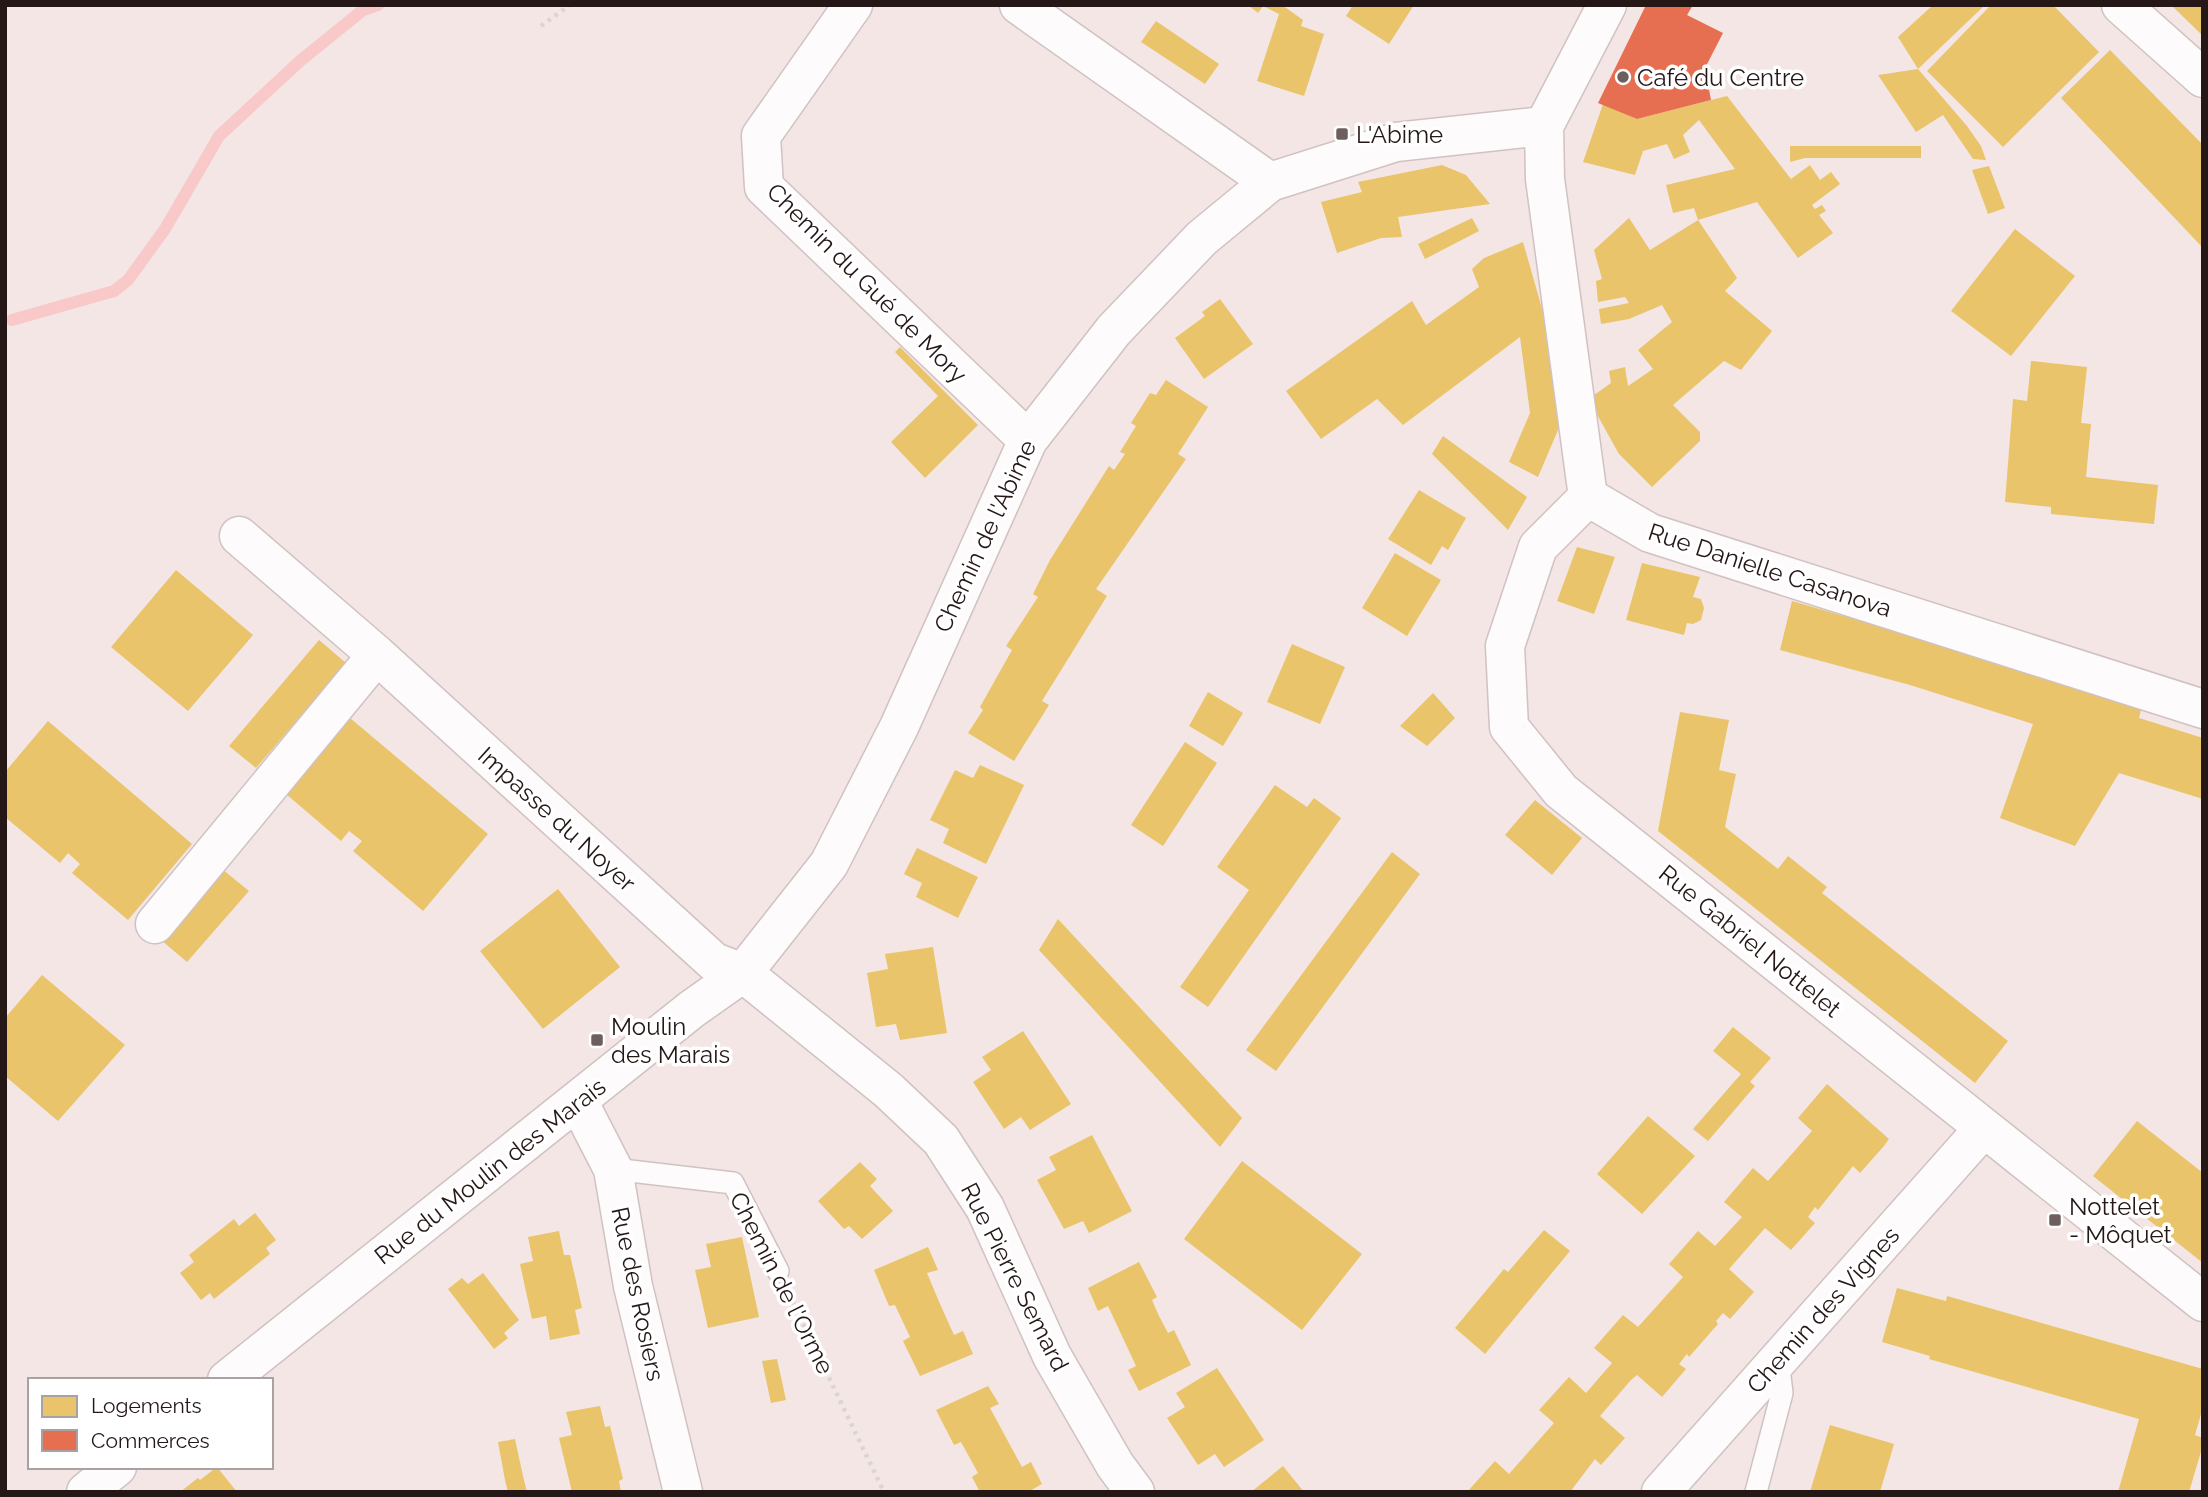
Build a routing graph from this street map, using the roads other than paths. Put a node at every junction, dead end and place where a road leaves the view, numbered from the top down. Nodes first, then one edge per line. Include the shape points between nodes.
1 (853, 5) edge
2 (1019, 5) edge
3 (1607, 5) edge
4 (2121, 5) edge
5 (2203, 78) edge
6 (1544, 126) junction
7 (1270, 182) junction
8 (1027, 440) junction
9 (1588, 497) junction
10 (239, 536) dead end
11 (377, 655) junction
12 (2203, 709) edge
13 (829, 864) joint
14 (155, 924) dead end
15 (743, 974) junction
16 (578, 1101) junction
17 (1984, 1128) junction
18 (613, 1169) junction
19 (778, 1271) road end
20 (2203, 1302) edge
21 (1778, 1360) junction
22 (230, 1378) edge
23 (115, 1469) edge
24 (86, 1492) edge
25 (683, 1492) edge
26 (1135, 1492) edge
27 (1661, 1492) edge
28 (1756, 1492) edge

1 - 8 street, Chemin du Gué de Mory via 761,136 764,187
2 - 7 street
3 - 6 street
4 - 5 street
6 - 7 street, Chemin de l'Abime via 1396,142
6 - 9 street via 1545,179
7 - 8 street, Chemin de l'Abime via 1202,238 1114,330
8 - 13 street, Chemin de l'Abime via 899,727
9 - 12 street, Rue Danielle Casanova via 1650,533
9 - 17 street, Rue Gabriel Nottelet via 1538,547 1505,646 1509,727 1561,791
10 - 11 street, Impasse du Noyer
11 - 14 street
11 - 15 street, Impasse du Noyer via 714,962
13 - 15 street, Rue du Moulin des Marais
15 - 16 street, Rue du Moulin des Marais
15 - 26 street, Rue Pierre Semard via 888,1090 941,1140 985,1208 1052,1356
16 - 18 street, Rue des Rosiers
16 - 22 street, Rue du Moulin des Marais
17 - 20 street, Rue Gabriel Nottelet
17 - 21 street, Chemin des Vignes
18 - 19 lane, Chemin de l'Orme via 733,1183
18 - 25 street, Rue des Rosiers via 633,1286
21 - 27 street, Chemin des Vignes
21 - 28 lane via 1782,1393
23 - 24 street

